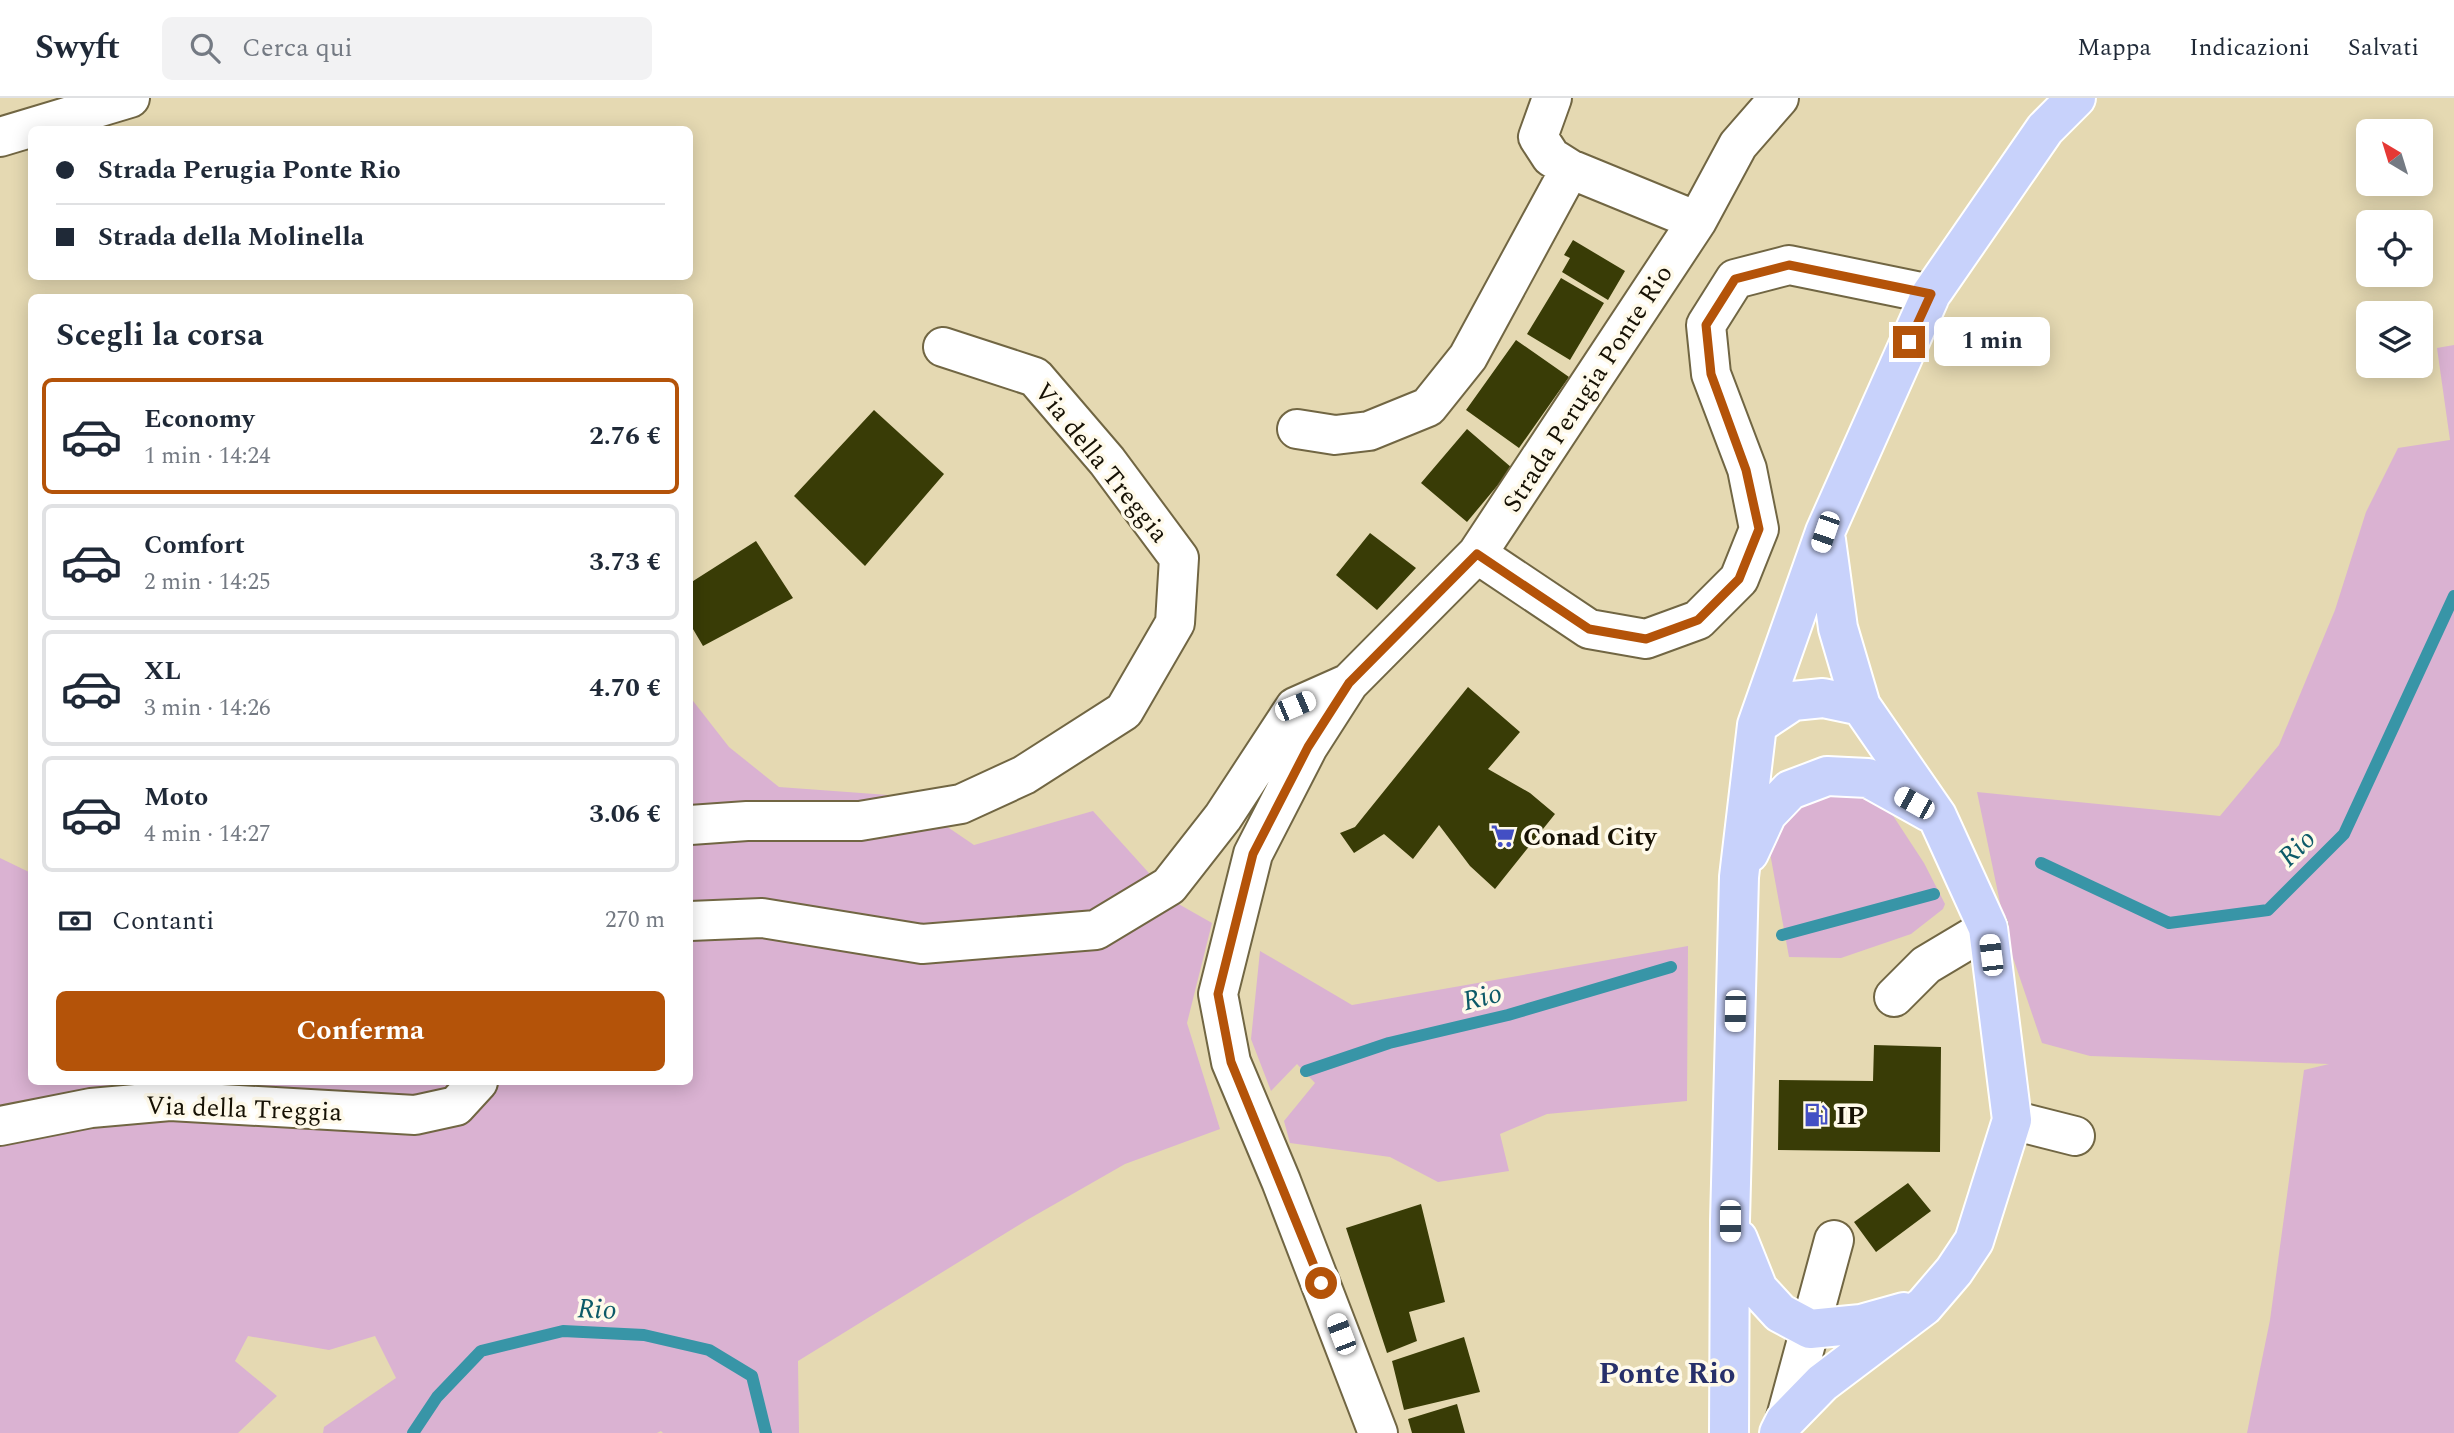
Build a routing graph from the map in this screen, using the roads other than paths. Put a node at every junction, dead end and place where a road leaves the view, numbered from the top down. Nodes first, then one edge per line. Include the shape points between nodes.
1 (130, 98) edge
2 (1552, 98) edge
3 (1779, 98) edge
4 (2076, 98) edge
5 (37, 126) edge
6 (28, 129) edge
7 (0, 137) edge
8 (1570, 169) junction
9 (1697, 221) junction
10 (1931, 294) junction
11 (943, 347) dead end
12 (1297, 429) dead end
13 (1825, 532) junction
14 (1477, 554) junction
15 (1349, 683) junction
16 (1861, 706) junction
17 (1757, 725) junction
18 (1937, 816) junction
19 (693, 825) edge
20 (1738, 877) junction
21 (693, 921) edge
22 (1988, 928) junction
23 (1894, 997) dead end
24 (475, 1085) edge
25 (2012, 1120) junction
26 (0, 1126) edge
27 (2075, 1136) dead end
28 (1730, 1221) junction
29 (1834, 1240) dead end
30 (1924, 1306) junction
31 (1810, 1329) junction
32 (1782, 1427) edge
33 (1378, 1433) edge
34 (1729, 1433) edge

1 - 5 street
2 - 8 street via 1538,137 1551,157
3 - 9 street, Strada Perugia Ponte Rio via 1738,145
4 - 10 main road via 2045,129
6 - 7 street
8 - 9 street
8 - 12 street via 1468,356 1428,407 1369,431 1335,435
9 - 14 street, Strada Perugia Ponte Rio
10 - 13 main road
10 - 14 street via 1789,265 1735,279 1706,325 1711,374 1746,470 1759,529 1739,579 1698,620 1646,639 1589,629
11 - 19 street, Via della Treggia via 1035,377 1107,461 1180,558 1175,623 1124,711 1024,775 961,804 860,821
13 - 16 main road via 1839,628
13 - 17 main road
14 - 15 street, Strada Perugia Ponte Rio
15 - 21 street via 1295,706 1223,817 1168,886 1096,930 922,944 762,918
15 - 33 street, Strada Perugia Ponte Rio via 1308,747 1253,854 1218,994 1231,1062
16 - 17 main road via 1823,698 1793,701
16 - 18 main road
17 - 20 main road
18 - 20 main road via 1868,778 1827,776 1790,790 1768,814
18 - 22 main road
20 - 28 main road
22 - 23 street via 1926,965
22 - 25 main road
24 - 26 street, Via della Treggia via 456,1106 415,1115 170,1101 90,1108
25 - 27 street
25 - 30 main road via 1974,1241
28 - 31 main road via 1758,1289 1780,1313
28 - 34 main road
29 - 31 street
30 - 31 main road via 1861,1324
30 - 32 main road via 1822,1383
31 - 32 street

